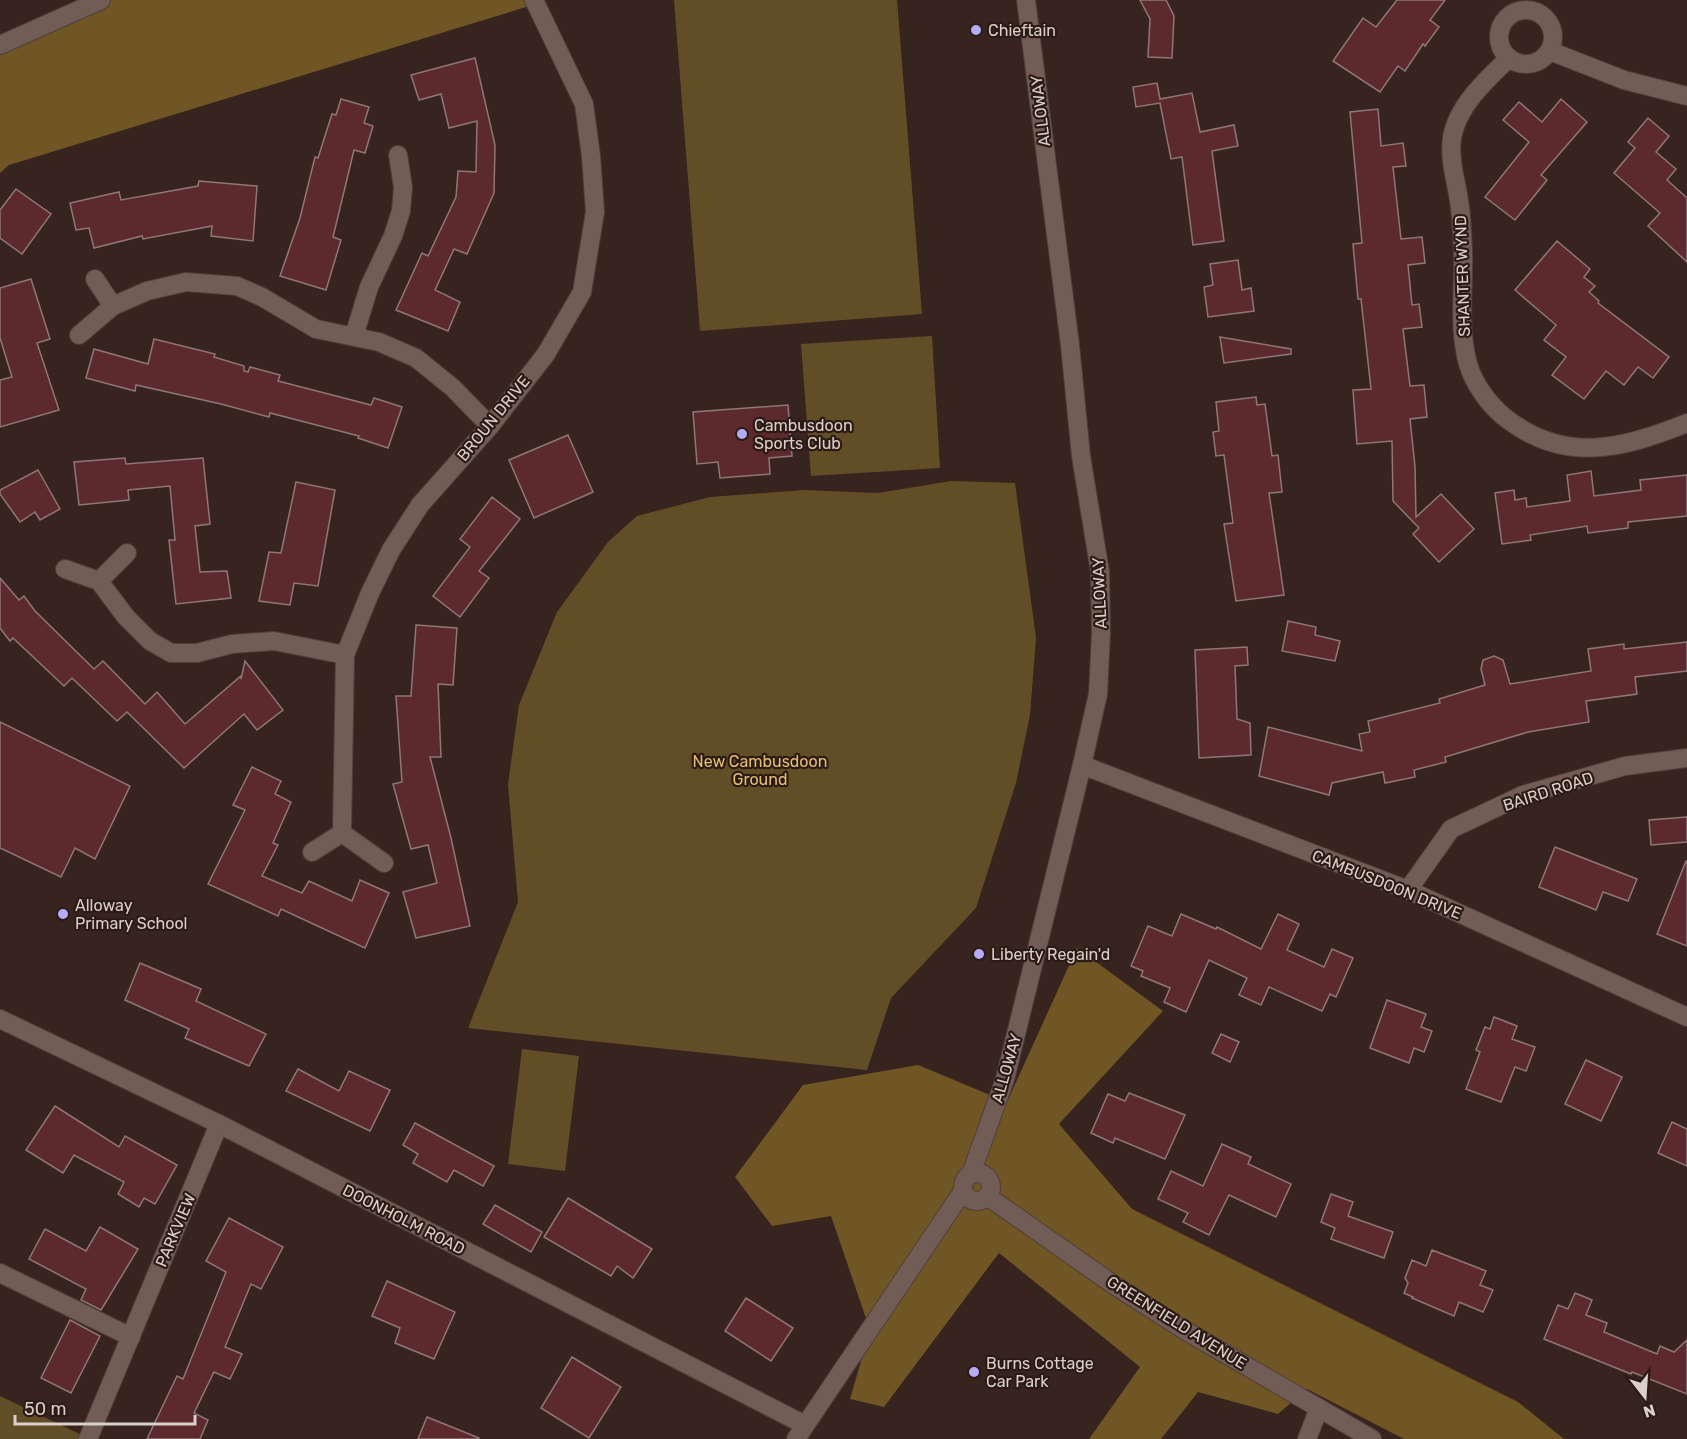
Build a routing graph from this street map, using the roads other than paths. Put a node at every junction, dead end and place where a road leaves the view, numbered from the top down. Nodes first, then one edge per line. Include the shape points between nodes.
1 (101, 0) edge
2 (534, 0) edge
3 (1026, 0) edge
4 (1543, 7) edge
5 (0, 45) edge
6 (1550, 51) junction
7 (1509, 58) junction
8 (1687, 96) edge
9 (398, 155) dead end
10 (95, 279) dead end
11 (113, 306) junction
12 (79, 335) dead end
13 (354, 336) junction
14 (1687, 423) edge
15 (490, 426) junction
16 (127, 553) dead end
17 (65, 569) dead end
18 (99, 581) junction
19 (345, 655) junction
20 (1687, 758) edge
21 (1082, 765) junction
22 (342, 833) junction
23 (312, 852) dead end
24 (384, 863) dead end
25 (1408, 890) junction
26 (1687, 1017) edge
27 (0, 1019) edge
28 (219, 1124) junction
29 (967, 1183) junction
30 (0, 1273) edge
31 (131, 1337) junction
32 (1319, 1408) junction
33 (800, 1432) edge
34 (88, 1439) edge
35 (1307, 1439) edge
36 (1372, 1439) edge

1 - 5 street
2 - 15 street, BROUN DRIVE via 584,104 595,212 582,292 546,354
3 - 21 street, ALLOWAY via 1081,456 1100,572 1098,694
4 - 6 street via 1552,27
4 - 7 street via 1519,10 1505,20 1499,43
6 - 7 street via 1530,64
6 - 8 street via 1624,80
7 - 14 street, SHANTER WYND via 1483,82 1464,108 1452,137 1462,226 1461,326 1469,366 1489,404 1521,430 1562,446 1629,444
9 - 13 street via 403,187 401,212 369,287
10 - 11 street
11 - 12 street
11 - 13 street via 147,291 186,282 237,286 316,329
13 - 15 street via 416,358
15 - 19 street, BROUN DRIVE via 420,505 391,550
16 - 18 street
17 - 18 street
18 - 19 street via 126,617 171,653 197,653 232,644 274,641
19 - 22 street, BROUN DRIVE
20 - 25 street, BAIRD ROAD via 1625,766 1523,795 1451,829
21 - 25 street, CAMBUSDOON DRIVE
21 - 29 street, ALLOWAY via 1005,1079
22 - 23 street
22 - 24 street
25 - 26 street, CAMBUSDOON DRIVE
27 - 28 street, DOONHOLM ROAD
28 - 31 street, PARKVIEW
28 - 33 street, DOONHOLM ROAD
29 - 32 street, GREENFIELD AVENUE via 981,1174 991,1187 987,1196 1114,1285
29 - 33 street, ALLOWAY
30 - 31 street
31 - 34 street, PARKVIEW
32 - 35 street
32 - 36 street, GREENFIELD AVENUE

